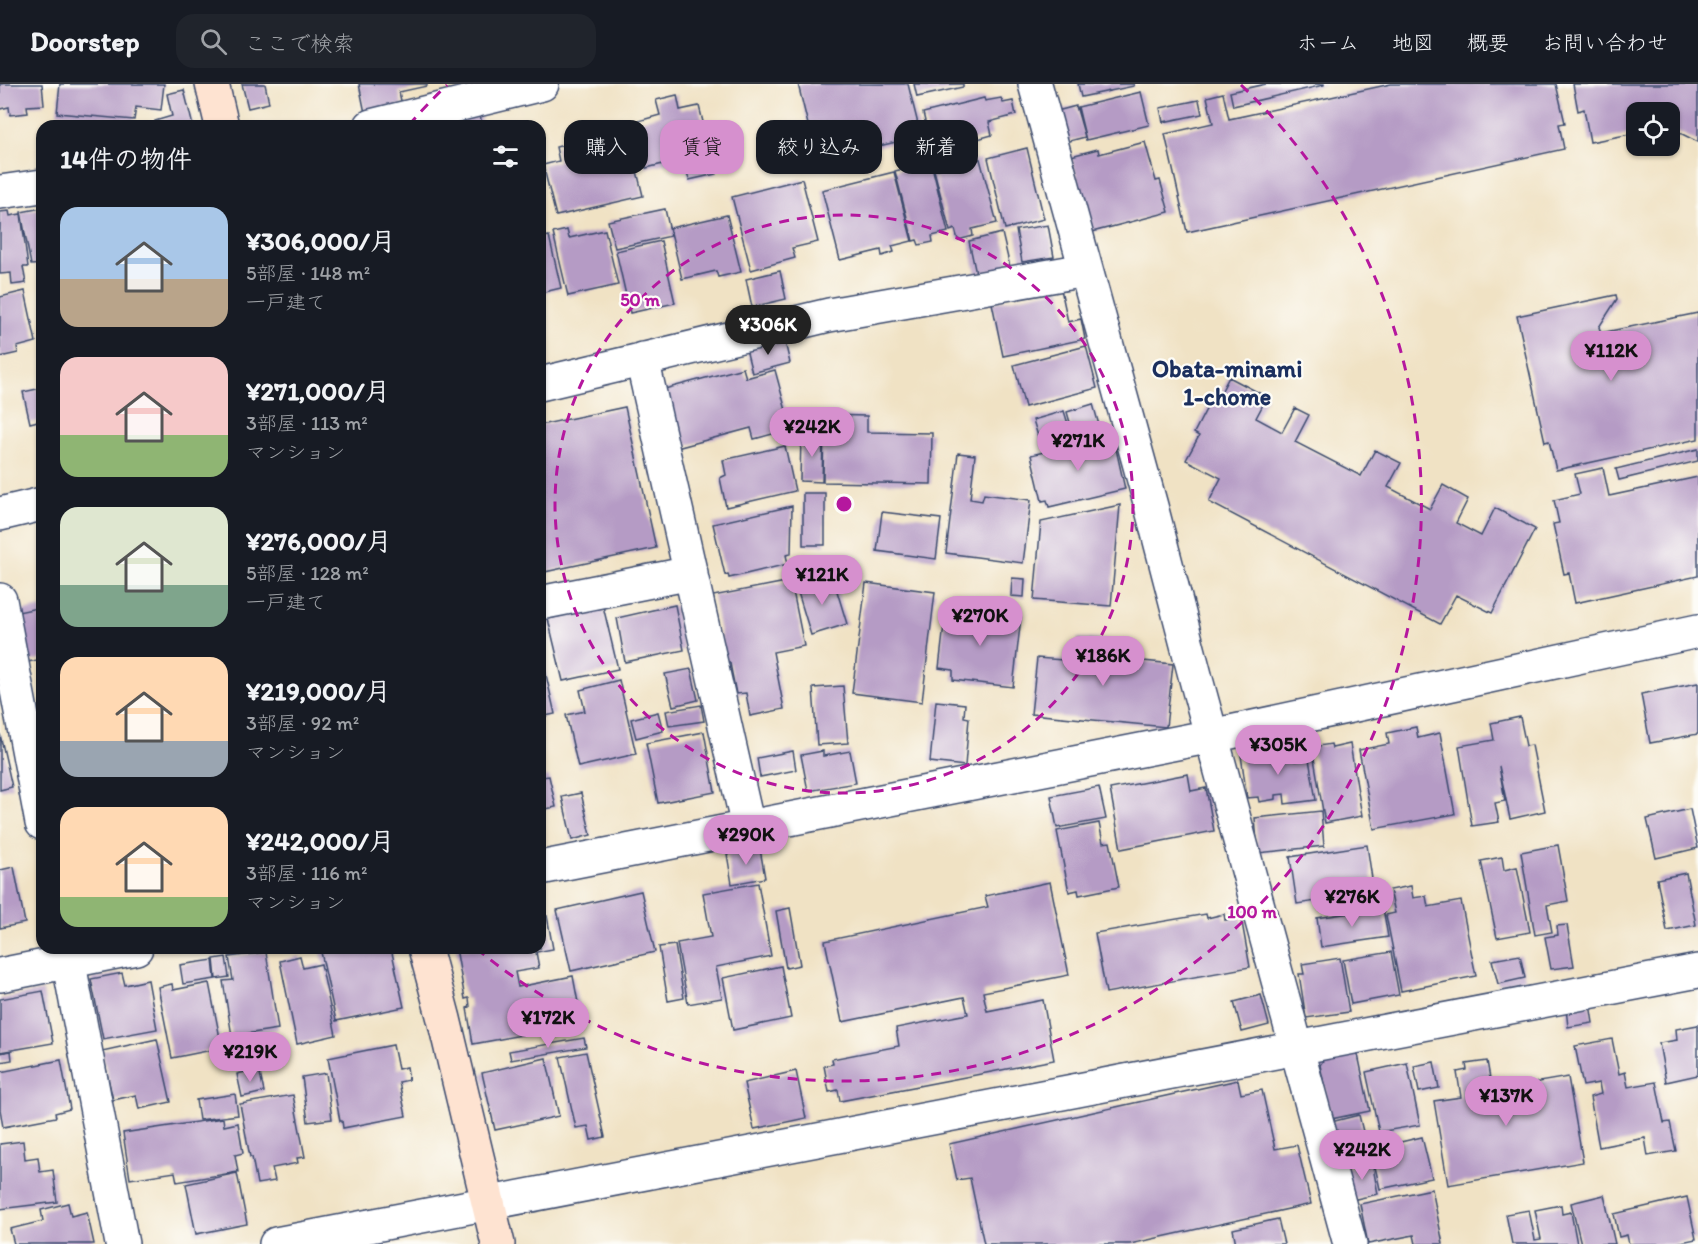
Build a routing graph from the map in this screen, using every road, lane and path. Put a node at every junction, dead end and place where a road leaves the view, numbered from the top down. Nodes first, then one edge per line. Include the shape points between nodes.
1 (212, 84) edge
2 (542, 84) edge
3 (1035, 84) edge
4 (221, 120) edge
5 (395, 120) edge
6 (36, 187) edge
7 (0, 192) edge
8 (1085, 270) junction
9 (642, 359) junction
10 (546, 383) edge
11 (36, 505) edge
12 (0, 514) edge
13 (691, 573) junction
14 (0, 600) edge
15 (546, 602) edge
16 (1698, 631) edge
17 (31, 703) edge
18 (1212, 736) junction
19 (36, 758) edge
20 (748, 826) junction
21 (546, 867) edge
22 (427, 954) edge
23 (67, 955) edge
24 (1698, 971) edge
25 (0, 975) edge
26 (1296, 1049) junction
27 (488, 1203) junction
28 (122, 1244) edge
29 (276, 1244) edge
30 (498, 1244) edge
31 (1350, 1244) edge

1 - 4 street
2 - 5 street
3 - 8 street
6 - 7 street
8 - 9 street via 829,315
8 - 18 street
9 - 10 street
9 - 13 street
11 - 12 street
13 - 15 street
13 - 20 street
14 - 17 street
16 - 18 street
17 - 19 street
18 - 20 street
18 - 26 street
20 - 21 street
22 - 27 street
23 - 25 street
23 - 28 street
24 - 26 street
26 - 27 street
26 - 31 street
27 - 29 street
27 - 30 street

